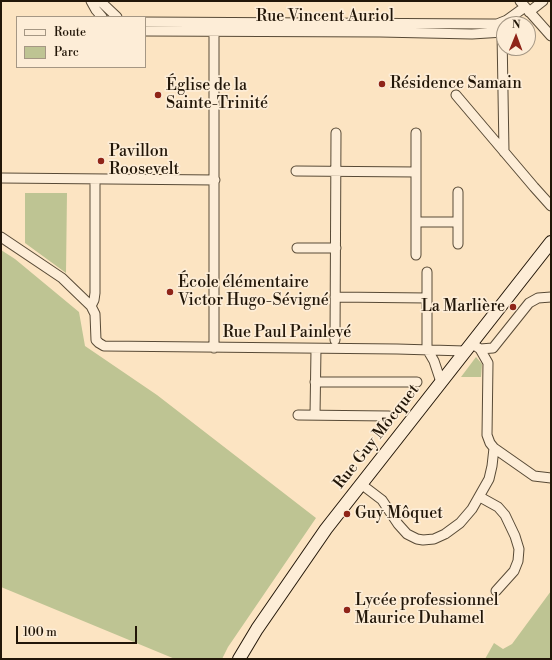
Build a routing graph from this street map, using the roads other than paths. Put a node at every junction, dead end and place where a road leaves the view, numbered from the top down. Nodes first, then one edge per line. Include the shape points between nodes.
1 (91, 1) edge
2 (100, 1) edge
3 (543, 1) edge
4 (525, 7) edge
5 (101, 16) edge
6 (116, 16) edge
7 (146, 22) edge
8 (536, 25) edge
9 (214, 28) junction
10 (146, 31) edge
11 (496, 33) edge
12 (551, 36) edge
13 (503, 56) edge
14 (456, 95) dead end
15 (336, 132) dead end
16 (416, 133) dead end
17 (504, 152) junction
18 (296, 171) dead end
19 (336, 171) junction
20 (416, 172) junction
21 (1, 178) edge
22 (95, 179) junction
23 (215, 180) junction
24 (458, 192) dead end
25 (551, 206) edge
26 (416, 222) junction
27 (458, 222) junction
28 (1, 237) edge
29 (551, 242) edge
30 (458, 244) dead end
31 (297, 248) dead end
32 (336, 248) junction
33 (416, 255) dead end
34 (427, 272) dead end
35 (551, 296) edge
36 (336, 297) junction
37 (427, 298) junction
38 (91, 306) junction
39 (335, 340) dead end
40 (472, 347) junction
41 (214, 348) junction
42 (316, 349) junction
43 (427, 349) junction
44 (315, 382) junction
45 (417, 382) dead end
46 (441, 382) junction
47 (298, 415) dead end
48 (315, 415) junction
49 (389, 416) dead end
50 (494, 448) junction
51 (551, 478) edge
52 (361, 484) junction
53 (480, 497) junction
54 (496, 591) dead end
55 (239, 659) edge

1 - 5 street
2 - 6 street
3 - 4 street, Rue Vincent Auriol
4 - 9 street, Rue Vincent Auriol via 497,24
7 - 9 street, Rue Vincent Auriol
8 - 12 street
9 - 10 street, Rue Vincent Auriol
9 - 11 street, Rue Vincent Auriol
9 - 23 street
13 - 17 street
14 - 17 street
15 - 19 street
16 - 20 street
17 - 25 street
18 - 19 street
19 - 20 street
19 - 32 street
20 - 26 street
21 - 22 street
22 - 23 street
22 - 38 street via 95,293
23 - 41 street
24 - 27 street
26 - 27 street
26 - 33 street
27 - 30 street
28 - 38 street via 62,278
29 - 40 street, Rue Guy Môcquet
31 - 32 street
32 - 36 street
34 - 37 street
35 - 40 street via 538,298 529,303 494,348
36 - 37 street
36 - 39 street
37 - 43 street
38 - 41 street, Rue Paul Painlevé via 95,314 96,340 101,345
40 - 43 street, Rue Paul Painlevé
40 - 46 street, Rue Guy Môcquet
40 - 50 street via 488,363 487,435
41 - 42 street, Rue Paul Painlevé
42 - 43 street, Rue Paul Painlevé
42 - 44 street
43 - 46 street via 434,360
44 - 45 street
44 - 48 street
46 - 52 street, Rue Guy Môcquet
47 - 48 street
48 - 49 street
50 - 51 street via 534,476
50 - 53 street via 491,470
52 - 53 street via 382,500 398,524 417,540 438,537 460,523
52 - 55 street, Rue Guy Môcquet via 310,552
53 - 54 street via 501,510 518,544 517,566

